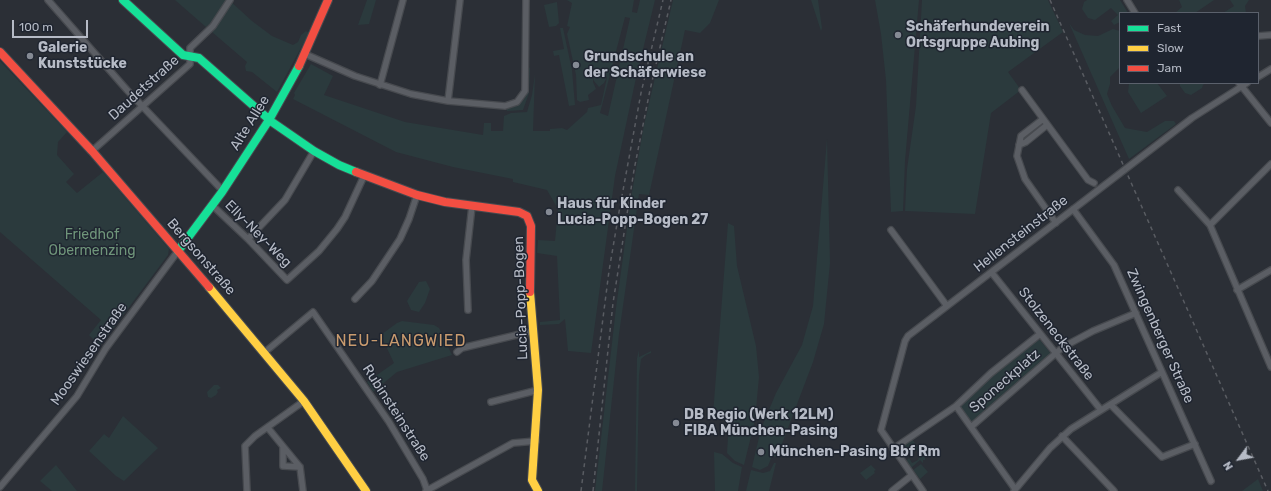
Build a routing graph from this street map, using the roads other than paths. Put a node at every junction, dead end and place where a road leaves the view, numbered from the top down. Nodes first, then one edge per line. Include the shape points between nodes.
1 (48, 0) edge
2 (123, 0) edge
3 (230, 0) edge
4 (328, 0) edge
5 (403, 0) edge
6 (460, 0) edge
7 (526, 0) edge
8 (1127, 0) edge
9 (1134, 12) edge
10 (1271, 35) edge
11 (1259, 36) edge
12 (0, 52) edge
13 (305, 54) junction
14 (190, 56) junction
15 (1271, 69) edge
16 (1259, 75) edge
17 (380, 85) junction
18 (1240, 85) edge
19 (1022, 90) dead end
20 (448, 101) junction
21 (142, 105) junction
22 (1043, 119) junction
23 (269, 120) junction
24 (1271, 123) edge
25 (1048, 125) junction
26 (1019, 145) junction
27 (92, 151) junction
28 (314, 151) junction
29 (1271, 164) edge
30 (364, 176) junction
31 (1094, 183) dead end
32 (1178, 190) dead end
33 (223, 191) junction
34 (417, 196) junction
35 (212, 206) junction
36 (472, 206) junction
37 (1074, 209) junction
38 (1056, 223) junction
39 (1210, 225) junction
40 (891, 230) dead end
41 (248, 240) junction
42 (178, 251) junction
43 (1271, 270) edge
44 (992, 273) junction
45 (1237, 290) junction
46 (355, 299) dead end
47 (947, 306) junction
48 (468, 310) dead end
49 (1136, 313) junction
50 (533, 331) junction
51 (1040, 334) junction
52 (265, 352) junction
53 (457, 352) dead end
54 (1056, 354) junction
55 (1270, 364) edge
56 (1162, 372) junction
57 (538, 390) junction
58 (304, 401) junction
59 (491, 402) dead end
60 (1111, 405) junction
61 (956, 406) junction
62 (1100, 410) junction
63 (970, 427) junction
64 (268, 428) junction
65 (1062, 436) junction
66 (536, 441) junction
67 (1195, 444) junction
68 (283, 448) junction
69 (893, 449) junction
70 (300, 467) junction
71 (912, 476) junction
72 (1211, 481) dead end
73 (0, 487) edge
74 (1014, 490) edge
75 (247, 491) edge
76 (303, 491) edge
77 (366, 491) edge
78 (426, 491) edge
79 (538, 491) edge
80 (892, 491) edge
81 (923, 491) edge
82 (1114, 491) edge

1 - 21 street
2 - 14 street, Lucia-Popp-Bogen via 183,55
3 - 14 street, Daudetstraße via 212,26 190,48
4 - 13 street, Alte Allee
5 - 17 street
6 - 20 street
7 - 20 street via 525,91 517,102 505,106
8 - 9 street
10 - 11 street
12 - 27 street, Bergsonstraße
13 - 17 street
13 - 23 street, Alte Allee
14 - 21 street, Daudetstraße via 190,64
14 - 23 street, Lucia-Popp-Bogen via 199,58
15 - 16 street
17 - 20 street
18 - 24 street
18 - 37 street, Hellensteinstraße via 1192,118
19 - 22 street
21 - 27 street, Daudetstraße
21 - 33 street
22 - 25 street
22 - 26 street via 1021,136
23 - 28 street, Lucia-Popp-Bogen
23 - 33 street, Alte Allee
25 - 26 street
25 - 31 street via 1088,180
26 - 38 street via 1017,156 1021,170
27 - 42 street, Bergsonstraße
28 - 30 street, Lucia-Popp-Bogen
28 - 41 street via 285,200
29 - 39 street
30 - 34 street, Lucia-Popp-Bogen
30 - 41 street, Elly-Ney-Weg via 337,229 319,251 287,280
32 - 39 street
33 - 35 street, Alte Allee
34 - 36 street, Lucia-Popp-Bogen
34 - 46 street via 400,239 372,281
35 - 41 street, Elly-Ney-Weg
35 - 42 street, Alte Allee
36 - 48 street via 466,260
36 - 50 street, Lucia-Popp-Bogen via 519,212 527,216 531,226 530,287
37 - 38 street, Hellensteinstraße
37 - 49 street, Zwingenberger Straße via 1114,265
38 - 44 street, Hellensteinstraße
39 - 45 street
40 - 47 street
42 - 52 street, Bergsonstraße
42 - 73 street, Mooswiesenstraße via 106,348 77,396
43 - 45 street
44 - 47 street, Hellensteinstraße
44 - 51 street, Stolzeneckstraße
45 - 55 street
47 - 69 street, Hellensteinstraße via 905,341 881,430
49 - 54 street, Sponeckplatz via 1093,331
49 - 56 street, Zwingenberger Straße
50 - 53 street via 462,348
50 - 57 street, Lucia-Popp-Bogen
51 - 54 street, Stolzeneckstraße
51 - 61 street, Sponeckplatz via 991,373
52 - 58 street, Bergsonstraße
52 - 78 street, Rubinsteinstraße via 313,312 389,422 423,479
54 - 62 street, Stolzeneckstraße
54 - 63 street, Sponeckplatz
56 - 60 street
56 - 67 street, Zwingenberger Straße
57 - 59 street
57 - 66 street, Lucia-Popp-Bogen
58 - 64 street
58 - 77 street, Bergsonstraße
60 - 62 street
60 - 67 street via 1162,457
61 - 63 street
61 - 69 street, Sponeckplatz
62 - 65 street
63 - 74 street
64 - 68 street
64 - 75 street via 245,446
65 - 74 street
65 - 82 street
66 - 78 street via 513,443
66 - 79 street, Lucia-Popp-Bogen via 532,480
67 - 72 street, Zwingenberger Straße
68 - 70 street via 287,449
68 - 70 street via 282,466
69 - 71 street, Hellensteinstraße
70 - 76 street
71 - 80 street
71 - 81 street, Hellensteinstraße

